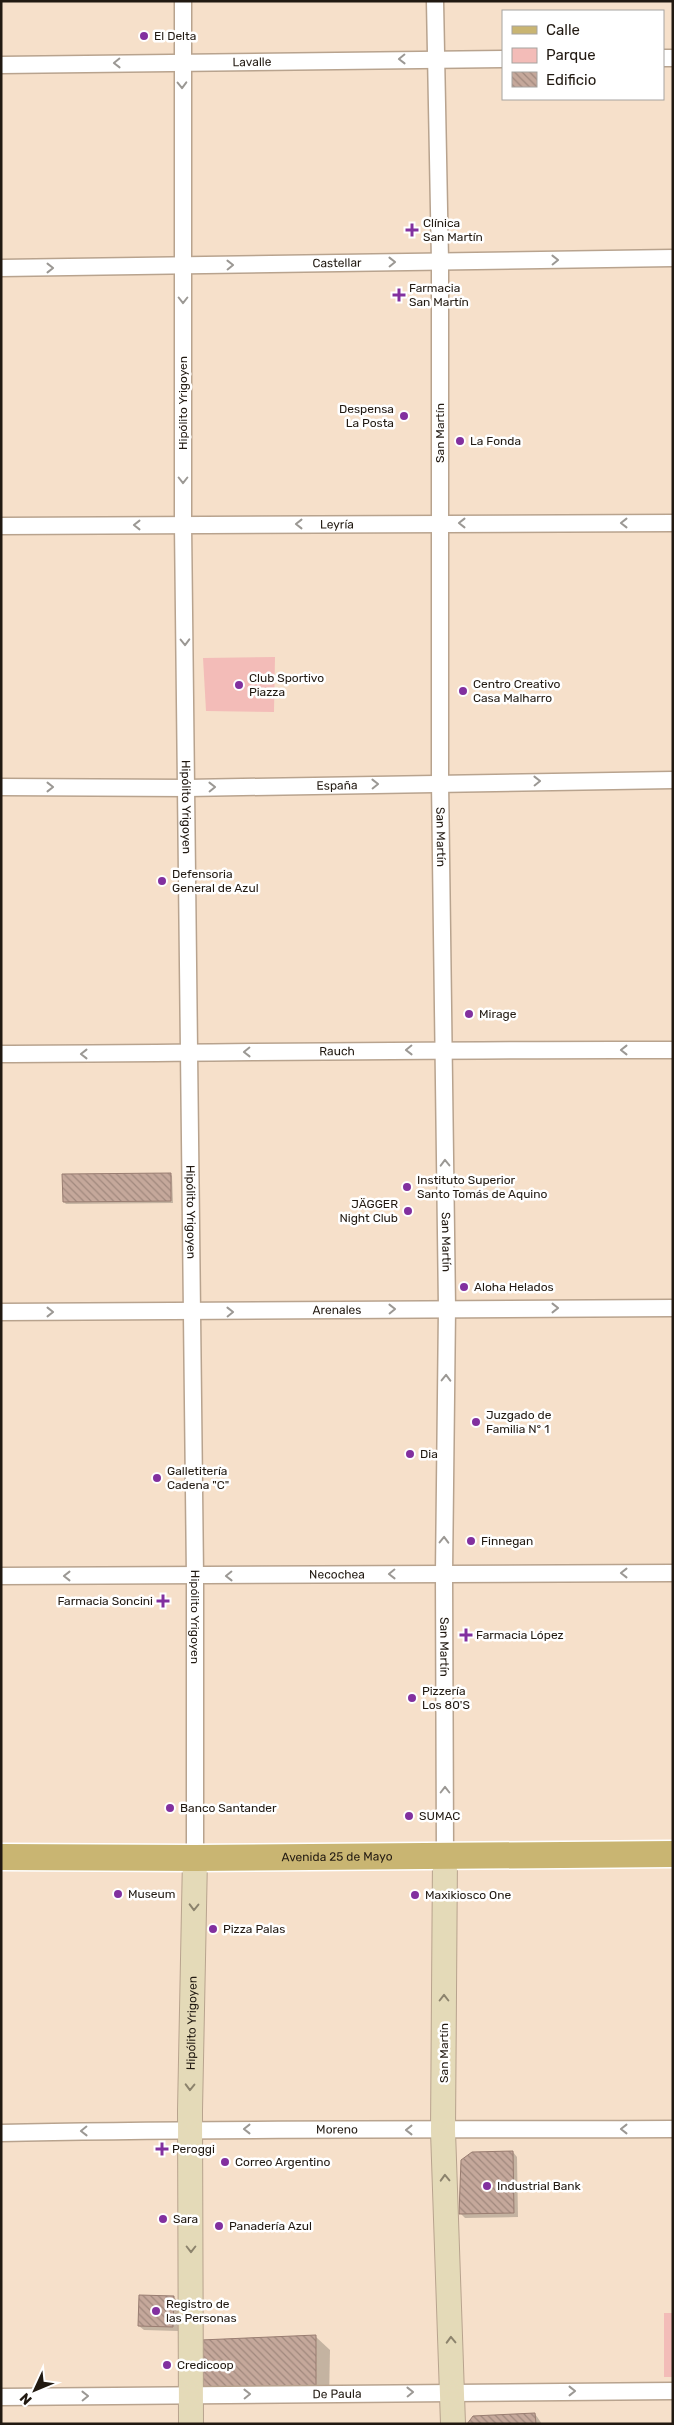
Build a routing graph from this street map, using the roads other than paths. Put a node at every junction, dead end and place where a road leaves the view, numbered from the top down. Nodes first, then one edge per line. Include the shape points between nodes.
1 (183, 1) edge
2 (435, 1) edge
3 (436, 59) junction
4 (502, 59) edge
5 (181, 62) junction
6 (1, 64) edge
7 (673, 258) edge
8 (440, 261) junction
9 (184, 267) junction
10 (1, 268) edge
11 (440, 523) junction
12 (673, 523) edge
13 (183, 525) junction
14 (1, 526) edge
15 (673, 780) edge
16 (440, 782) junction
17 (1, 787) edge
18 (187, 788) junction
19 (443, 1049) junction
20 (673, 1050) edge
21 (1, 1054) edge
22 (188, 1054) junction
23 (447, 1308) junction
24 (673, 1308) edge
25 (1, 1312) edge
26 (193, 1312) junction
27 (444, 1573) junction
28 (673, 1573) edge
29 (1, 1576) edge
30 (195, 1577) junction
31 (673, 1854) edge
32 (445, 1856) junction
33 (1, 1857) edge
34 (194, 1858) junction
35 (190, 2128) junction
36 (673, 2129) edge
37 (443, 2131) junction
38 (1, 2133) edge
39 (453, 2391) junction
40 (673, 2391) edge
41 (190, 2395) junction
42 (1, 2396) edge
43 (191, 2424) edge
44 (453, 2424) edge

1 - 5 street, Hipólito Yrigoyen
2 - 3 street, San Martín
3 - 4 street, Lavalle
3 -> 5 street, Lavalle
3 - 8 street, San Martín
5 -> 6 street, Lavalle
5 -> 9 street, Hipólito Yrigoyen
8 -> 7 street, Castellar
9 -> 8 street, Castellar
8 - 11 street, San Martín
10 -> 9 street, Castellar
9 -> 13 street, Hipólito Yrigoyen
12 -> 11 street, Leyría
11 -> 13 street, Leyría
11 - 16 street, San Martín
13 -> 14 street, Leyría
13 -> 18 street, Hipólito Yrigoyen
16 -> 15 street, España
18 -> 16 street, España
16 - 19 street, San Martín
17 -> 18 street, España
18 - 22 street, Hipólito Yrigoyen
20 -> 19 street, Rauch
19 -> 22 street, Rauch
23 -> 19 street, San Martín
22 -> 21 street, Rauch
22 - 26 street, Hipólito Yrigoyen
23 -> 24 street, Arenales
26 -> 23 street, Arenales
27 -> 23 street, San Martín
25 -> 26 street, Arenales
26 - 30 street, Hipólito Yrigoyen
28 -> 27 street, Necochea
27 -> 30 street, Necochea
32 -> 27 street, San Martín
30 -> 29 street, Necochea
30 - 34 street, Hipólito Yrigoyen
31 - 32 main road, Avenida 25 de Mayo
32 - 34 main road, Avenida 25 de Mayo
37 -> 32 street, San Martín
33 - 34 main road, Avenida 25 de Mayo
34 -> 35 street, Hipólito Yrigoyen
37 -> 35 street, Moreno
35 -> 38 street, Moreno
35 -> 41 street, Hipólito Yrigoyen
36 -> 37 street, Moreno
39 -> 37 street, San Martín
39 -> 40 street, De Paula
41 -> 39 street, De Paula
39 - 44 street, San Martín
42 -> 41 street, De Paula
41 - 43 street, Hipólito Yrigoyen

